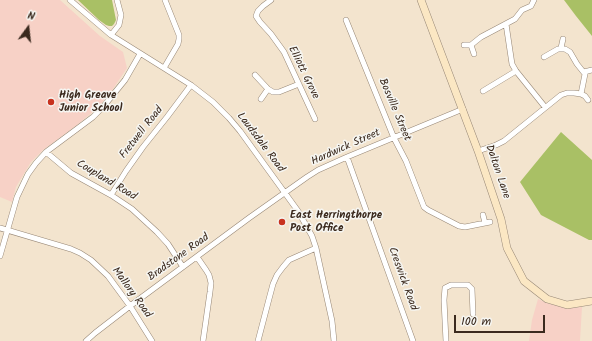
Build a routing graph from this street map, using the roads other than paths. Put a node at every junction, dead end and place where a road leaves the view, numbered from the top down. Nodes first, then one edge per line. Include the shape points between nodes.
1 (70, 0) edge
2 (117, 0) edge
3 (165, 0) edge
4 (271, 0) edge
5 (421, 0) edge
6 (534, 0) edge
7 (346, 20) dead end
8 (506, 24) junction
9 (111, 35) junction
10 (563, 39) dead end
11 (464, 44) dead end
12 (471, 45) junction
13 (561, 48) junction
14 (140, 54) junction
15 (474, 54) dead end
16 (544, 57) dead end
17 (164, 68) junction
18 (516, 70) junction
19 (592, 70) edge
20 (584, 72) junction
21 (255, 75) dead end
22 (299, 84) junction
23 (191, 85) junction
24 (268, 90) junction
25 (483, 91) dead end
26 (581, 94) junction
27 (261, 99) dead end
28 (588, 100) dead end
29 (545, 107) junction
30 (463, 109) junction
31 (315, 119) dead end
32 (394, 138) junction
33 (478, 151) junction
34 (46, 152) junction
35 (347, 157) junction
36 (285, 193) junction
37 (111, 194) junction
38 (484, 215) dead end
39 (0, 228) edge
40 (8, 230) junction
41 (316, 248) junction
42 (0, 256) edge
43 (197, 257) junction
44 (184, 267) junction
45 (592, 301) edge
46 (130, 306) junction
47 (474, 314) dead end
48 (86, 341) edge
49 (152, 341) edge
50 (203, 341) edge
51 (258, 341) edge
52 (334, 341) edge
53 (413, 341) edge
54 (446, 341) edge

1 - 9 street, Laudsdale Road
2 - 9 street via 121,15 119,24
3 - 17 street via 179,39
4 - 22 street, Elliott Grove via 256,16 284,52
5 - 30 street, Dalton Lane
6 - 8 street via 531,6 522,10
7 - 32 street, Bosville Street
8 - 12 street via 480,37
8 - 18 street via 512,64
9 - 14 street, Laudsdale Road
10 - 13 street
11 - 12 street
12 - 15 street
13 - 16 street
13 - 20 street via 570,52
14 - 17 street, Laudsdale Road
14 - 34 street via 125,80 94,117
17 - 23 street, Laudsdale Road
18 - 25 street
18 - 29 street
19 - 20 street
20 - 26 street
21 - 24 street
22 - 24 street via 279,92
22 - 31 street, Elliott Grove
23 - 36 street, Laudsdale Road via 213,102 236,127
23 - 37 street, Fretwell Road via 143,146
24 - 27 street
26 - 28 street
26 - 29 street via 561,95
29 - 33 street via 504,141
30 - 32 street, Hardwick Street
30 - 33 street, Dalton Lane
32 - 35 street, Hardwick Street
32 - 38 street, Bosville Street via 424,207 465,227 488,223
33 - 45 street, Dalton Lane via 501,219 507,248 524,281 553,301 567,305
34 - 37 street, Coupland Road via 71,173
34 - 40 street via 25,180 17,197
35 - 36 street, Hardwick Street via 318,170
35 - 53 street, Creswick Road
36 - 41 street, Laudsdale Road via 305,222
36 - 43 street, Bradstone Road
37 - 44 street, Coupland Road via 157,232
39 - 40 street, Mallory Road
40 - 42 street
40 - 46 street, Mallory Road via 80,253 108,276
41 - 51 street via 289,260 277,275
41 - 52 street, Laudsdale Road
43 - 44 street, Bradstone Road
43 - 50 street via 209,275 211,283
44 - 46 street, Bradstone Road
46 - 48 street, Bradstone Road
46 - 49 street, Mallory Road
47 - 54 street via 472,289 468,285 451,285 445,288

